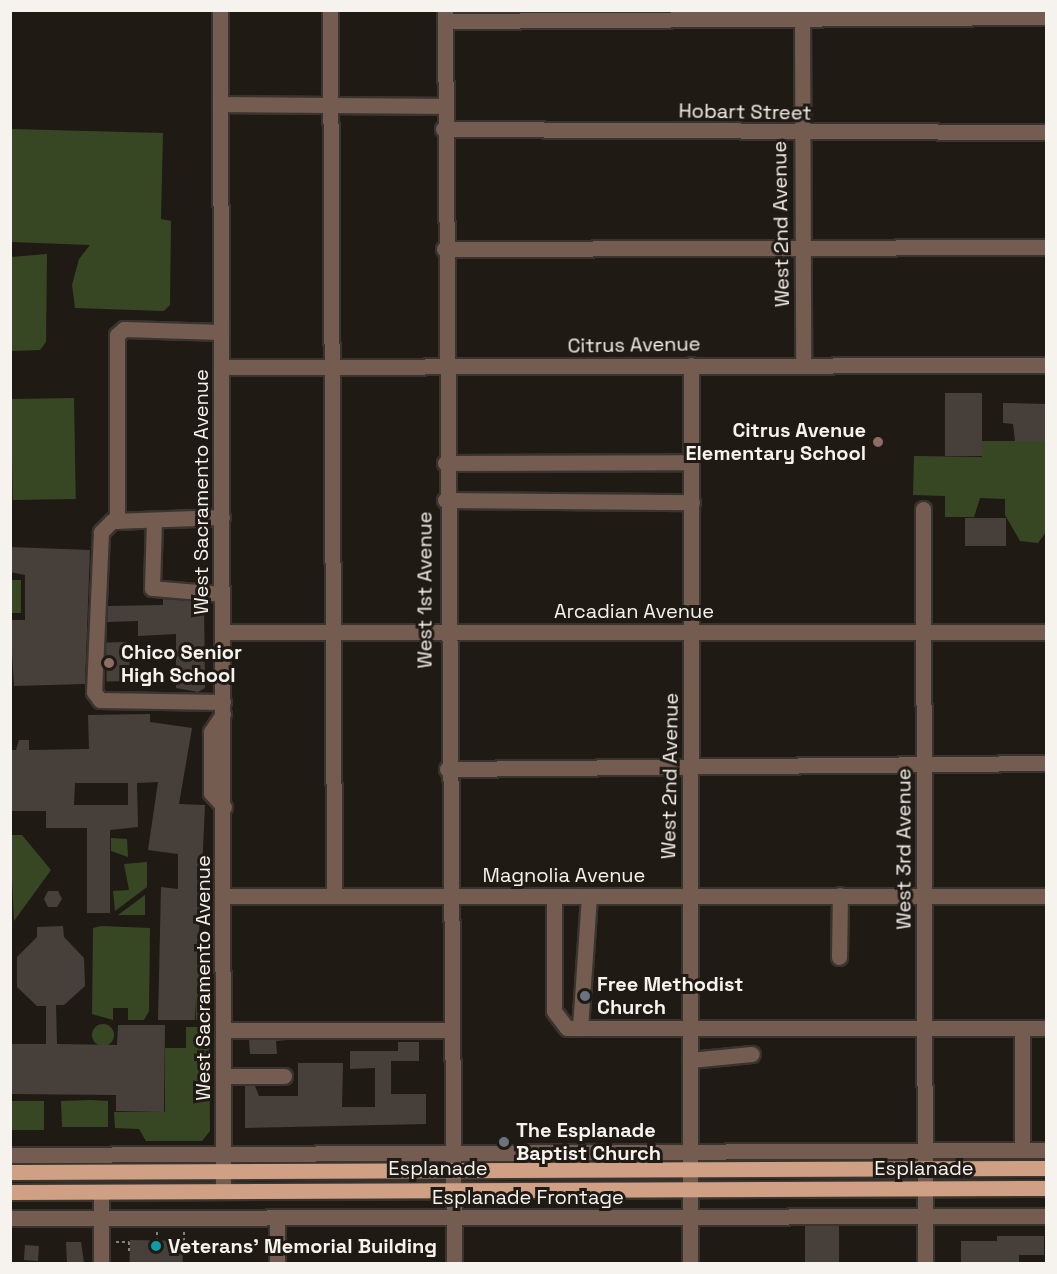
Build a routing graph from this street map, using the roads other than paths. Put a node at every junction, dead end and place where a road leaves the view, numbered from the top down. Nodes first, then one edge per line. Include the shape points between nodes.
1 (220, 10) edge
2 (330, 10) edge
3 (802, 13) edge
4 (445, 16) edge
5 (1047, 17) edge
6 (220, 104) junction
7 (332, 105) junction
8 (443, 106) junction
9 (443, 129) junction
10 (1047, 132) edge
11 (801, 134) junction
12 (802, 247) junction
13 (1047, 247) edge
14 (444, 249) junction
15 (221, 332) junction
16 (691, 365) junction
17 (803, 365) junction
18 (1047, 365) edge
19 (221, 367) junction
20 (331, 368) junction
21 (445, 369) junction
22 (691, 462) junction
23 (445, 463) junction
24 (445, 500) junction
25 (692, 502) junction
26 (922, 509) dead end
27 (222, 517) junction
28 (154, 520) junction
29 (115, 521) junction
30 (222, 594) junction
31 (222, 632) junction
32 (330, 632) junction
33 (446, 632) junction
34 (693, 632) junction
35 (923, 632) junction
36 (1047, 632) edge
37 (223, 708) junction
38 (924, 763) junction
39 (1047, 763) edge
40 (691, 764) junction
41 (447, 769) junction
42 (925, 894) junction
43 (840, 895) junction
44 (226, 896) junction
45 (333, 896) junction
46 (448, 896) junction
47 (554, 896) junction
48 (589, 896) junction
49 (1047, 896) edge
50 (689, 897) junction
51 (839, 957) dead end
52 (580, 1028) junction
53 (926, 1028) junction
54 (1022, 1028) junction
55 (1047, 1028) edge
56 (690, 1029) junction
57 (224, 1030) junction
58 (450, 1030) junction
59 (752, 1054) dead end
60 (690, 1060) junction
61 (224, 1076) junction
62 (285, 1076) dead end
63 (691, 1150) junction
64 (1022, 1150) junction
65 (1047, 1150) edge
66 (927, 1151) junction
67 (451, 1152) junction
68 (223, 1153) junction
69 (10, 1155) edge
70 (927, 1168) junction
71 (1047, 1168) edge
72 (452, 1169) junction
73 (223, 1170) junction
74 (10, 1172) edge
75 (691, 1180) junction
76 (1047, 1188) edge
77 (223, 1189) junction
78 (453, 1189) junction
79 (926, 1189) junction
80 (101, 1191) junction
81 (10, 1192) edge
82 (926, 1215) junction
83 (689, 1216) junction
84 (1047, 1216) edge
85 (10, 1218) edge
86 (101, 1218) junction
87 (453, 1218) junction
88 (277, 1219) junction
89 (101, 1263) edge
90 (277, 1263) edge
91 (454, 1263) edge
92 (690, 1263) edge
93 (925, 1263) edge

1 - 6 street, West Sacramento Avenue
2 - 7 street
3 - 4 street
3 - 5 street
3 - 11 street, West 2nd Avenue
4 - 8 street, West 1st Avenue
6 - 7 street
6 - 15 street, West Sacramento Avenue
7 - 8 street
7 - 20 street
8 - 9 street, West 1st Avenue
9 - 11 street, Hobart Street
9 - 14 street, West 1st Avenue
10 - 11 street, Hobart Street
11 - 12 street, West 2nd Avenue
12 - 13 street
12 - 14 street
12 - 17 street, West 2nd Avenue
14 - 21 street, West 1st Avenue
15 - 19 street, West Sacramento Avenue
15 - 29 street via 124,329 117,335
16 - 17 street, Citrus Avenue
16 - 21 street, Citrus Avenue
16 - 22 street, West 2nd Avenue
17 - 18 street, Citrus Avenue
19 - 20 street, Citrus Avenue
19 - 27 street, West Sacramento Avenue
20 - 21 street, Citrus Avenue
20 - 32 street
21 - 23 street, West 1st Avenue
22 - 23 street
22 - 25 street, West 2nd Avenue
23 - 24 street, West 1st Avenue
24 - 25 street
24 - 33 street, West 1st Avenue
25 - 34 street, West 2nd Avenue
26 - 35 street, West 3rd Avenue
27 - 28 street
27 - 30 street, West Sacramento Avenue
28 - 29 street
28 - 30 street via 152,588
29 - 37 street via 100,532 94,692 100,700
30 - 31 street, West Sacramento Avenue
31 - 32 street, Arcadian Avenue
31 - 37 street, West Sacramento Avenue
32 - 33 street, Arcadian Avenue
32 - 45 street
33 - 34 street, Arcadian Avenue
33 - 41 street, West 1st Avenue
34 - 35 street, Arcadian Avenue
34 - 40 street, West 2nd Avenue
35 - 36 street, Arcadian Avenue
35 - 38 street, West 3rd Avenue
37 - 44 street, West Sacramento Avenue
38 - 39 street
38 - 40 street
38 - 42 street, West 3rd Avenue
40 - 41 street
40 - 50 street, West 2nd Avenue
41 - 46 street, West 1st Avenue
42 - 43 street, Magnolia Avenue
42 - 49 street, Magnolia Avenue
42 - 53 street, West 3rd Avenue
43 - 50 street, Magnolia Avenue
43 - 51 street
44 - 45 street, Magnolia Avenue
44 - 57 street, West Sacramento Avenue
45 - 46 street, Magnolia Avenue
46 - 47 street, Magnolia Avenue
46 - 58 street, West 1st Avenue
47 - 48 street, Magnolia Avenue
47 - 52 street via 554,1011 558,1023
48 - 50 street, Magnolia Avenue
48 - 52 street
50 - 56 street, West 2nd Avenue
52 - 56 street
53 - 54 street
53 - 56 street
53 - 66 street, West 3rd Avenue
54 - 55 street
54 - 64 street
56 - 60 street, West 2nd Avenue
57 - 58 street
57 - 61 street, West Sacramento Avenue
58 - 67 street, West 1st Avenue
59 - 60 street
60 - 63 street, West 2nd Avenue
61 - 62 street
61 - 68 street, West Sacramento Avenue
63 - 66 street
63 - 67 street
63 - 75 street, West 2nd Avenue
64 - 65 street
64 - 66 street
66 - 70 street, West 3rd Avenue
67 - 68 street
67 - 72 street, West 1st Avenue
68 - 69 street
68 - 73 street, West Sacramento Avenue
70 - 71 main road, Esplanade
70 - 75 main road, Esplanade
70 - 79 street, West 3rd Avenue
72 - 73 main road, Esplanade
72 - 75 main road, Esplanade
72 - 78 street, West 1st Avenue
73 - 74 main road, Esplanade
73 - 77 street, West Sacramento Avenue
75 - 78 main road, Esplanade
75 - 79 main road, Esplanade
75 - 83 street, West 2nd Avenue
76 - 79 main road, Esplanade
77 - 78 main road, Esplanade
77 - 80 main road, Esplanade
78 - 87 street, West 1st Avenue
79 - 82 street, West 3rd Avenue
80 - 81 main road, Esplanade
80 - 86 street
82 - 83 street, Esplanade Frontage
82 - 84 street, Esplanade Frontage
82 - 93 street, West 3rd Avenue
83 - 87 street, Esplanade Frontage
83 - 92 street, West 2nd Avenue
85 - 86 street, Esplanade Frontage
86 - 88 street, Esplanade Frontage
86 - 89 street
87 - 88 street, Esplanade Frontage
87 - 91 street, West 1st Avenue
88 - 90 street

